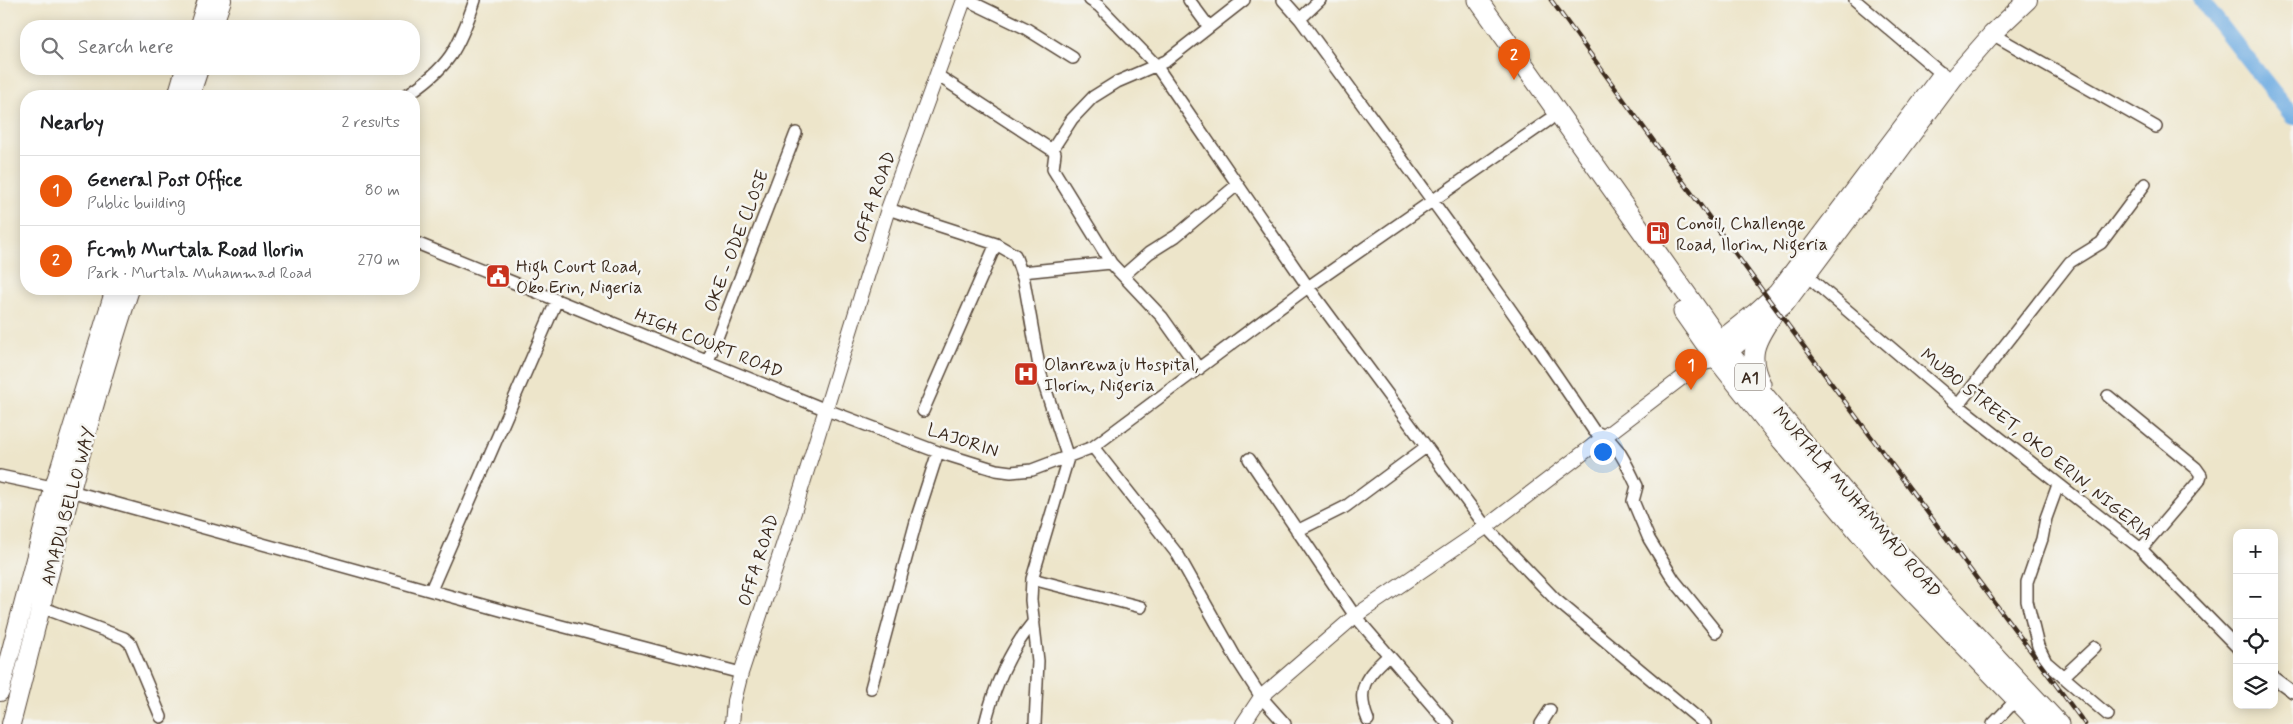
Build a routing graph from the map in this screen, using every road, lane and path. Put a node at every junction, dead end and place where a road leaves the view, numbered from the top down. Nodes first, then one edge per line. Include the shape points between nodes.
1 (207, 0) edge
2 (222, 0) edge
3 (475, 0) edge
4 (966, 0) edge
5 (1090, 0) edge
6 (1189, 0) edge
7 (1244, 0) edge
8 (1283, 0) edge
9 (1320, 0) edge
10 (1464, 0) edge
11 (1478, 0) edge
12 (1856, 0) edge
13 (2010, 0) edge
14 (2028, 0) edge
15 (1300, 19) junction
16 (201, 20) edge
17 (215, 20) edge
18 (1209, 27) junction
19 (1992, 34) junction
20 (1073, 58) dead end
21 (1155, 64) junction
22 (1942, 74) junction
23 (183, 75) edge
24 (197, 75) edge
25 (937, 75) junction
26 (179, 90) edge
27 (192, 90) edge
28 (414, 90) edge
29 (1549, 120) junction
30 (2156, 127) dead end
31 (796, 133) dead end
32 (1052, 150) junction
33 (2145, 184) dead end
34 (1238, 185) junction
35 (1432, 201) junction
36 (888, 209) junction
37 (420, 244) edge
38 (996, 244) junction
39 (1111, 263) junction
40 (1022, 272) junction
41 (1124, 276) junction
42 (1807, 276) junction
43 (1308, 287) junction
44 (113, 295) edge
45 (128, 295) edge
46 (557, 300) junction
47 (1772, 316) junction
48 (1715, 353) junction
49 (708, 361) junction
50 (1198, 368) junction
51 (2108, 396) dead end
52 (1771, 403) junction
53 (1958, 405) junction
54 (824, 409) junction
55 (922, 411) dead end
56 (1607, 436) junction
57 (1093, 447) junction
58 (1426, 447) junction
59 (938, 452) junction
60 (1068, 458) junction
61 (1249, 459) dead end
62 (0, 476) edge
63 (2058, 485) junction
64 (63, 489) junction
65 (1486, 527) junction
66 (1297, 531) junction
67 (2141, 548) junction
68 (1032, 579) junction
69 (431, 590) junction
70 (1141, 606) dead end
71 (41, 607) junction
72 (1355, 616) junction
73 (1034, 621) junction
74 (1716, 632) dead end
75 (2233, 643) edge
76 (2094, 647) dead end
77 (1388, 656) junction
78 (741, 673) junction
79 (2063, 677) junction
80 (2278, 681) edge
81 (871, 688) dead end
82 (0, 692) edge
83 (2293, 692) edge
84 (1261, 697) junction
85 (2017, 699) junction
86 (1550, 710) dead end
87 (2108, 715) dead end
88 (161, 717) dead end
89 (1368, 720) dead end
90 (11, 724) edge
91 (732, 724) edge
92 (985, 724) edge
93 (1035, 724) edge
94 (1243, 724) edge
95 (1285, 724) edge
96 (1448, 724) edge
97 (1541, 724) edge
98 (1704, 724) edge
99 (1993, 724) edge
100 (2040, 724) edge
101 (2059, 724) edge

1 - 16 main road
2 - 17 main road
3 - 28 street via 462,35 446,64
4 - 20 street via 1025,28
4 - 25 street, OFFA ROAD
5 - 21 street
6 - 18 street
7 - 18 street
8 - 15 street
9 - 15 street
10 - 29 highway, MURTALA MUHAMMAD ROAD / A1
11 - 48 highway, MURTALA MUHAMMAD ROAD / A1
12 - 22 street
13 - 22 main road
14 - 19 main road
15 - 35 street
18 - 21 street via 1166,61
19 - 30 street
19 - 42 main road via 1956,75
21 - 32 street via 1094,97 1072,120
21 - 34 street
22 - 48 main road via 1785,283
23 - 26 main road
24 - 27 main road
25 - 32 street
25 - 36 street, OFFA ROAD
29 - 35 street, LAJORIN
29 - 48 highway, MURTALA MUHAMMAD ROAD / A1
31 - 49 street, OKE - ODE CLOSE
32 - 39 street via 1055,153 1053,169
33 - 53 street via 2101,243 2070,262
34 - 41 street
34 - 43 street
35 - 43 street, LAJORIN
35 - 56 street via 1523,325 1594,431
36 - 38 street
36 - 54 street, OFFA ROAD
37 - 46 street, HIGH COURT ROAD
38 - 40 street via 1015,254
38 - 55 street
39 - 40 street
39 - 41 street
40 - 60 street via 1040,372
41 - 50 street via 1169,325
42 - 47 main road
42 - 53 street, MUBO STREET, OKO ERIN, NIGERIA
43 - 50 street, LAJORIN
43 - 58 street
44 - 64 main road, AMADU BELLO WAY
45 - 64 main road, AMADU BELLO WAY
46 - 49 street, HIGH COURT ROAD
46 - 69 street
47 - 48 main road
47 - 52 highway via 1758,338 1754,354 1756,374
48 - 52 highway, MURTALA MUHAMMAD ROAD / A1
48 - 56 street
48 - 85 highway, MURTALA MUHAMMAD ROAD / A1 via 1782,441 1882,560
49 - 54 street, HIGH COURT ROAD
50 - 57 street, LAJORIN
51 - 67 street via 2201,475 2199,482
52 - 101 highway, MURTALA MUHAMMAD ROAD / A1 via 1890,544
53 - 63 street, MUBO STREET, OKO ERIN, NIGERIA
54 - 59 street, LAJORIN
54 - 78 street, OFFA ROAD
56 - 65 street
56 - 74 street via 1624,459 1637,486 1633,501 1649,539 1674,580
57 - 60 street, LAJORIN
57 - 84 street via 1178,555
58 - 65 street
58 - 66 street via 1345,506
59 - 60 street, LAJORIN via 1011,472 1032,470
59 - 81 street
60 - 68 street
61 - 66 street
62 - 64 street
63 - 67 street, MUBO STREET, OKO ERIN, NIGERIA
63 - 79 street via 2027,582 2027,601 2038,646 2046,662
64 - 69 street
64 - 71 main road, AMADU BELLO WAY
64 - 82 main road, AMADU BELLO WAY
65 - 72 street
65 - 98 street via 1556,600
66 - 72 street
67 - 75 street, MUBO STREET, OKO ERIN, NIGERIA
68 - 70 street
68 - 73 street
69 - 78 street
71 - 88 street via 130,643
71 - 90 main road, AMADU BELLO WAY
72 - 77 street
72 - 84 street
73 - 92 street via 1007,661
73 - 93 street via 1038,661
76 - 79 street
77 - 89 street via 1365,682 1362,705
77 - 96 street
78 - 91 street, OFFA ROAD
79 - 87 street
80 - 83 street
84 - 94 street
84 - 95 street
85 - 99 street
85 - 100 highway, MURTALA MUHAMMAD ROAD / A1
86 - 97 street

